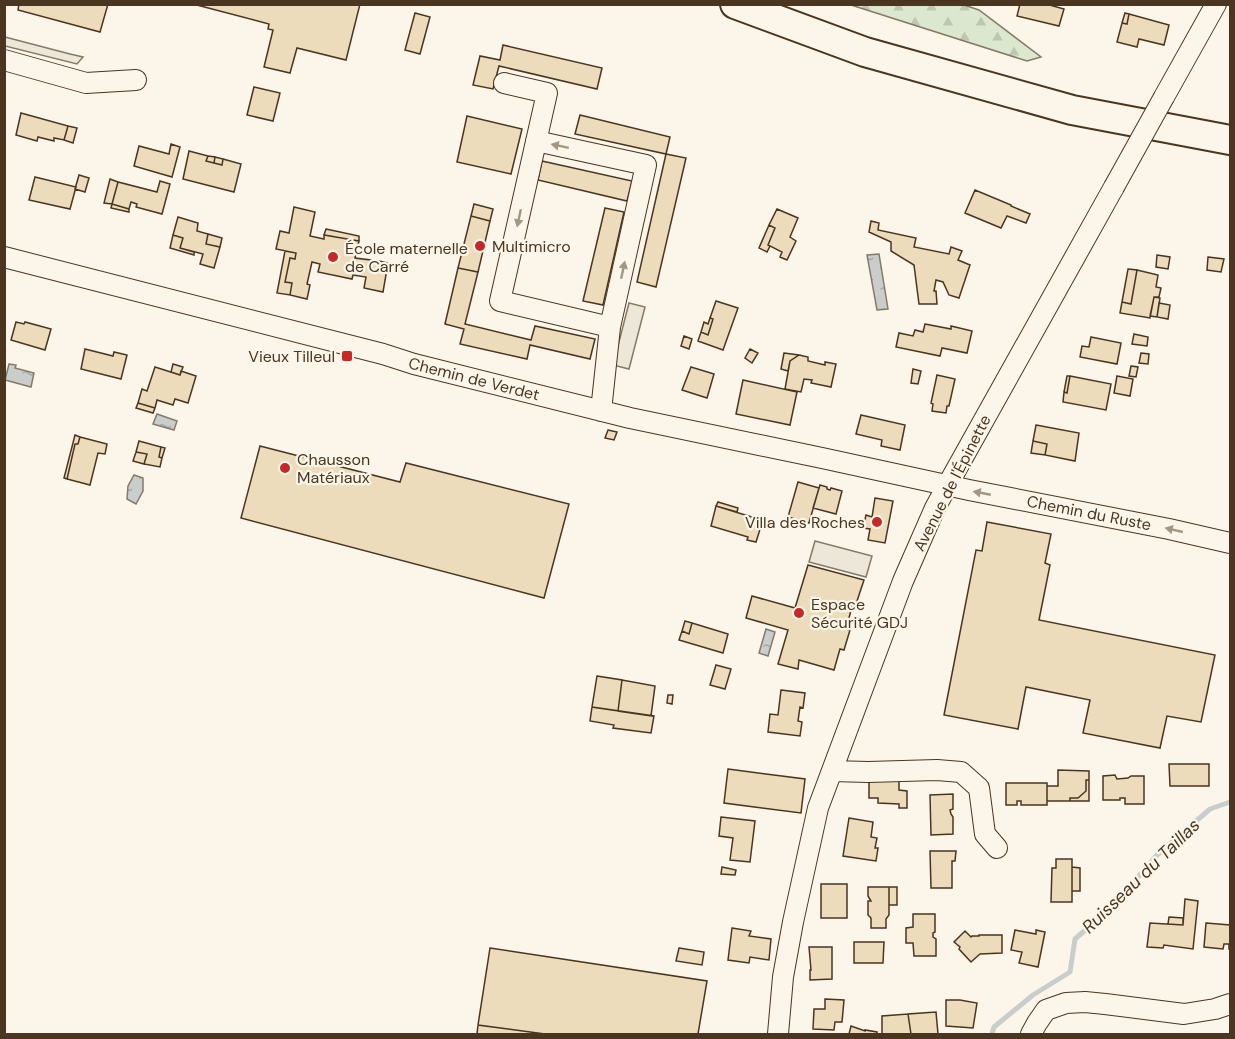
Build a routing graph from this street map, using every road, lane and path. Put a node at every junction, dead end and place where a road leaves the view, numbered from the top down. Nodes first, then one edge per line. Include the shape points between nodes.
1 (735, 4) edge
2 (1216, 4) edge
3 (4, 60) edge
4 (136, 80) dead end
5 (504, 83) dead end
6 (1230, 140) edge
7 (536, 141) junction
8 (4, 257) edge
9 (610, 327) junction
10 (601, 411) junction
11 (947, 486) junction
12 (1230, 543) edge
13 (832, 771) junction
14 (997, 848) dead end
15 (1230, 1004) edge
16 (778, 1035) edge
17 (1031, 1035) edge

1 - 6 highway via 866,52 1072,110
2 - 11 street, Avenue de l'Épinette, bridge
3 - 4 street via 86,83
5 - 7 street via 546,93
7 -> 9 street via 500,301
9 -> 7 street via 646,165
8 - 10 street, Chemin de Verdet
9 - 10 street
10 - 11 street, Chemin de Verdet
12 -> 11 street, Chemin du Ruste
11 - 13 street, Avenue de l'Épinette via 903,581
13 - 14 street via 961,772 979,788 985,834
13 - 16 street, Avenue de l'Épinette via 818,808 793,922
15 - 17 street via 1184,1014 1095,1003 1066,1004 1046,1010

